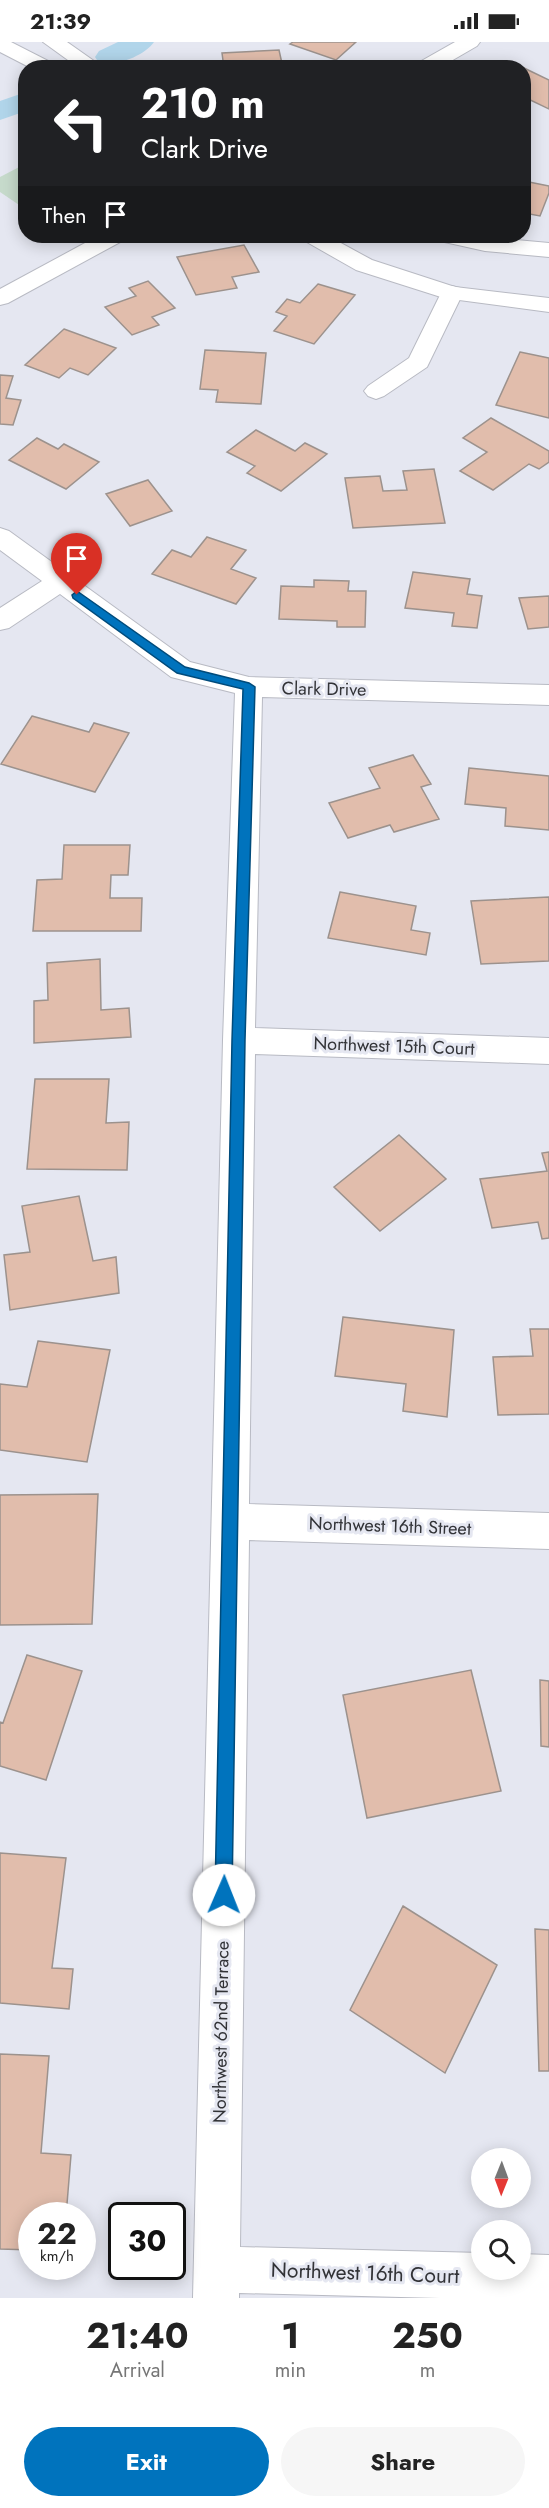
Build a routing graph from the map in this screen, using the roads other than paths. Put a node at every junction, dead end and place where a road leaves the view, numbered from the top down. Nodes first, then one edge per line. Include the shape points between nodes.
1 (52, 42) edge
2 (470, 42) edge
3 (0, 44) edge
4 (31, 60) edge
5 (81, 60) edge
6 (437, 60) edge
7 (101, 243) edge
8 (325, 243) edge
9 (472, 243) edge
10 (549, 250) edge
11 (452, 293) junction
12 (0, 298) edge
13 (549, 305) edge
14 (376, 391) dead end
15 (0, 537) edge
16 (60, 582) junction
17 (0, 621) edge
18 (249, 687) junction
19 (549, 695) edge
20 (239, 1040) junction
21 (549, 1051) edge
22 (231, 1521) junction
23 (549, 1531) edge
24 (549, 2278) edge
25 (216, 2284) edge

1 - 5 street
2 - 6 street
3 - 4 street
7 - 12 street
8 - 11 street via 364,265
9 - 10 street
11 - 13 street
11 - 14 street via 419,362
15 - 16 street, Clark Drive
16 - 17 street
16 - 18 street, Clark Drive via 181,670
18 - 19 street, Clark Drive
18 - 20 street, Northwest 62nd Terrace
20 - 21 street, Northwest 15th Court
20 - 22 street, Northwest 62nd Terrace
22 - 23 street, Northwest 16th Street
22 - 25 street, Northwest 62nd Terrace
24 - 25 street, Northwest 16th Court

